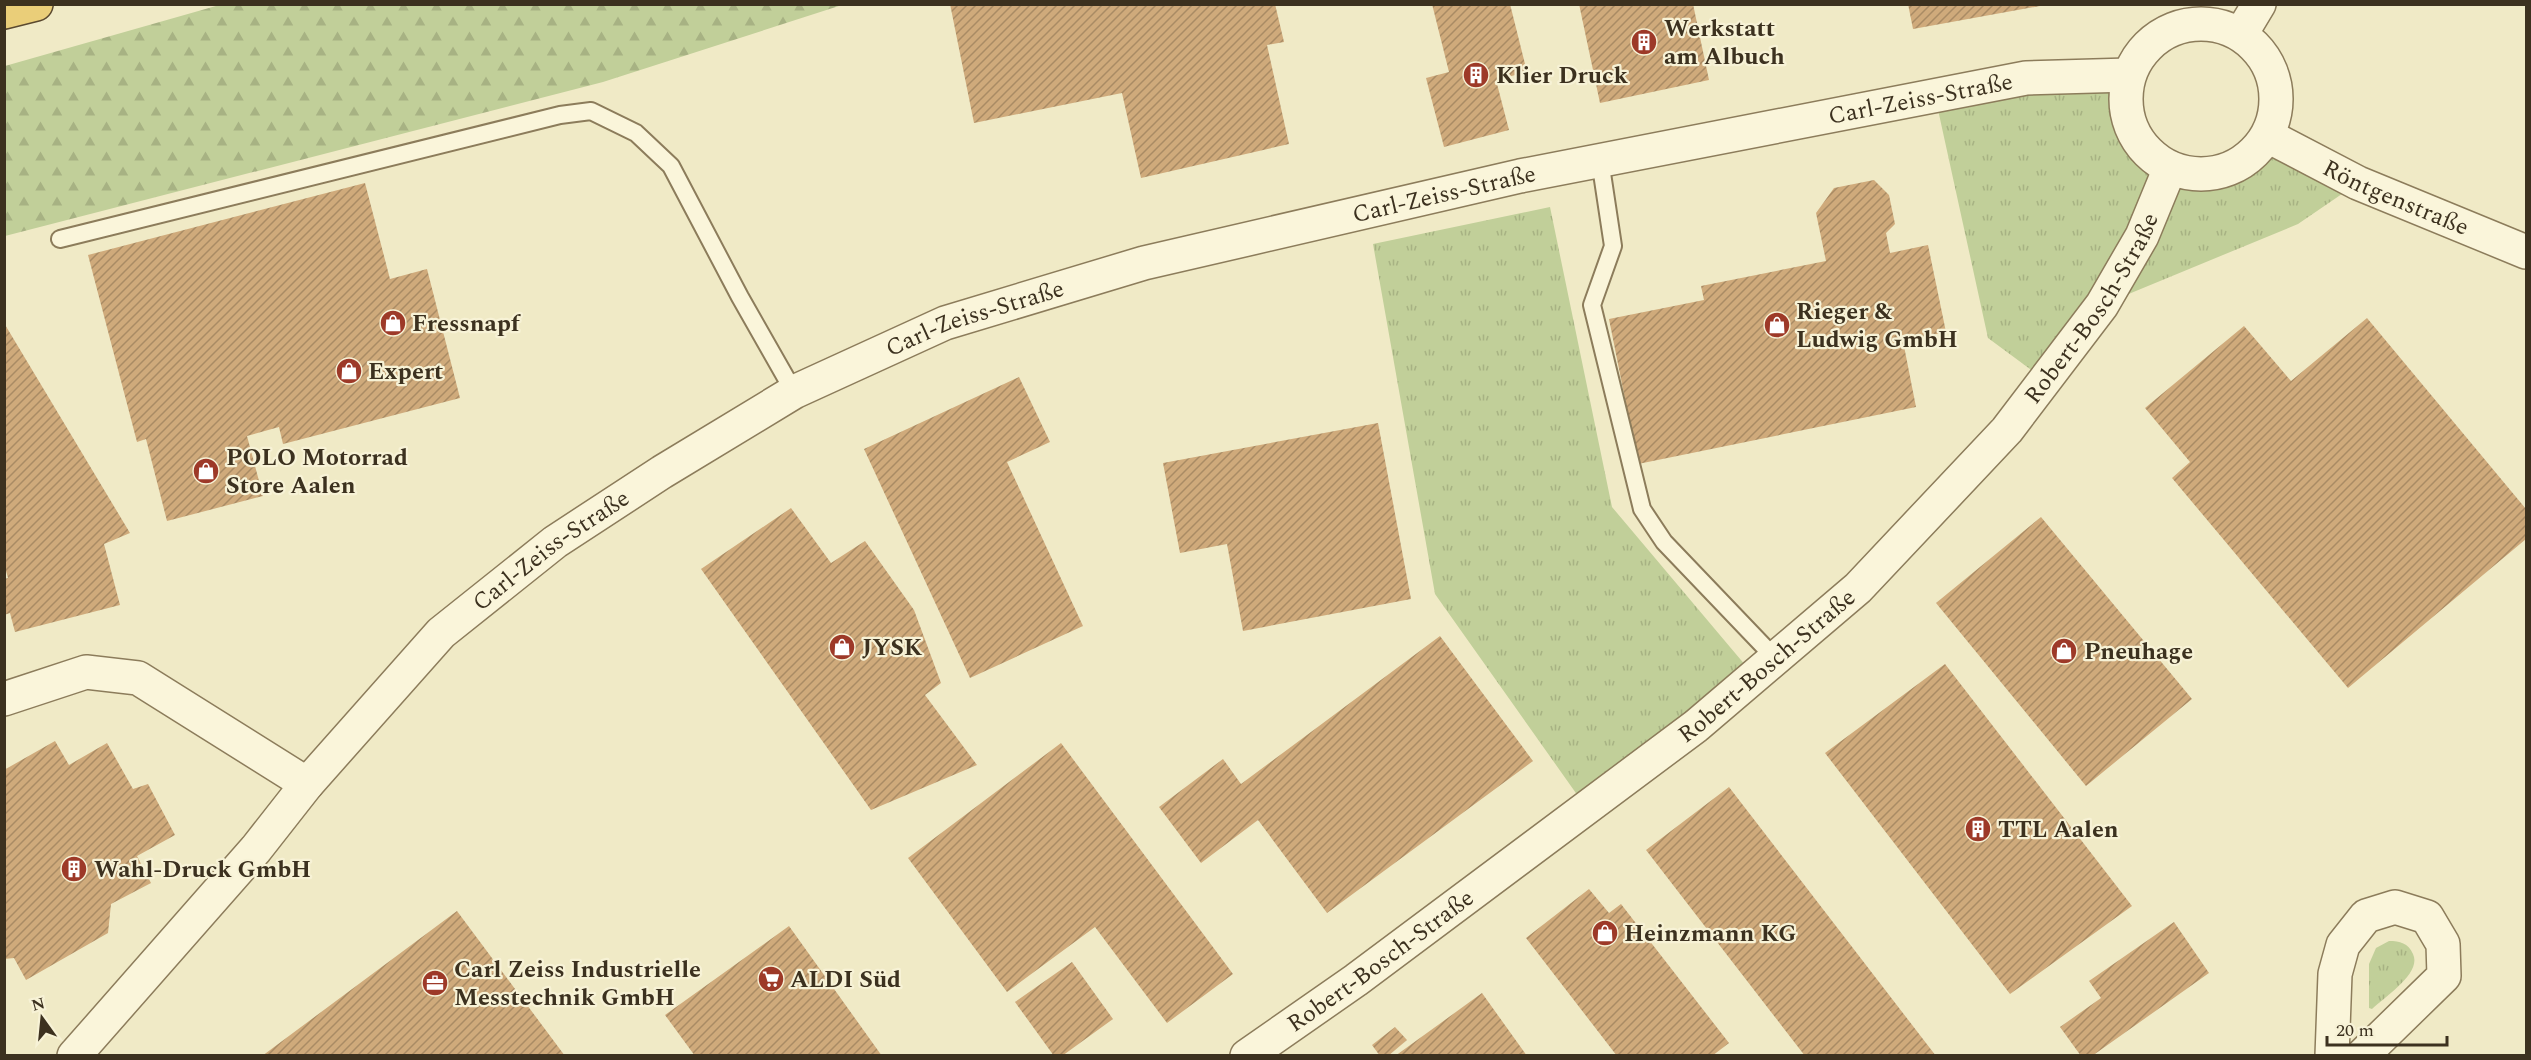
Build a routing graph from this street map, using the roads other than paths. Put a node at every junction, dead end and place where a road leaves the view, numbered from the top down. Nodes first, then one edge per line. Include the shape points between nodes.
1 (36, 4) edge
2 (2259, 4) edge
3 (4, 12) edge
4 (2241, 34) junction
5 (2129, 75) junction
6 (2268, 136) junction
7 (1600, 160) junction
8 (2170, 168) junction
9 (60, 239) dead end
10 (2526, 252) edge
11 (794, 392) junction
12 (1775, 658) junction
13 (4, 699) edge
14 (307, 784) junction
15 (74, 1056) edge
16 (1247, 1056) edge
17 (2332, 1056) edge
18 (2362, 1056) edge

1 - 3 highway
2 - 4 street
4 - 5 street via 2210,23 2176,27 2145,48
4 - 6 street via 2262,52 2275,79 2277,109
5 - 7 street, Carl-Zeiss-Straße via 2026,78
5 - 8 street via 2125,101 2131,128 2147,152
6 - 8 street via 2247,160 2222,172 2193,174
6 - 10 street, Röntgenstraße via 2358,183
7 - 11 street, Carl-Zeiss-Straße via 1144,263 945,323
7 - 12 lane via 1613,246 1592,305 1642,509 1664,542
8 - 12 street, Robert-Bosch-Straße via 2142,236 2102,305 2007,430 1858,588
9 - 11 lane via 560,115 591,111 636,133 671,166
11 - 14 street, Carl-Zeiss-Straße via 555,542 441,633
12 - 16 street, Robert-Bosch-Straße via 1696,726 1356,980
13 - 14 street via 86,672 138,678
14 - 15 street, Carl-Zeiss-Straße via 256,849
17 - 18 street via 2335,974 2343,945 2366,916 2395,907 2427,917 2443,944 2444,976

